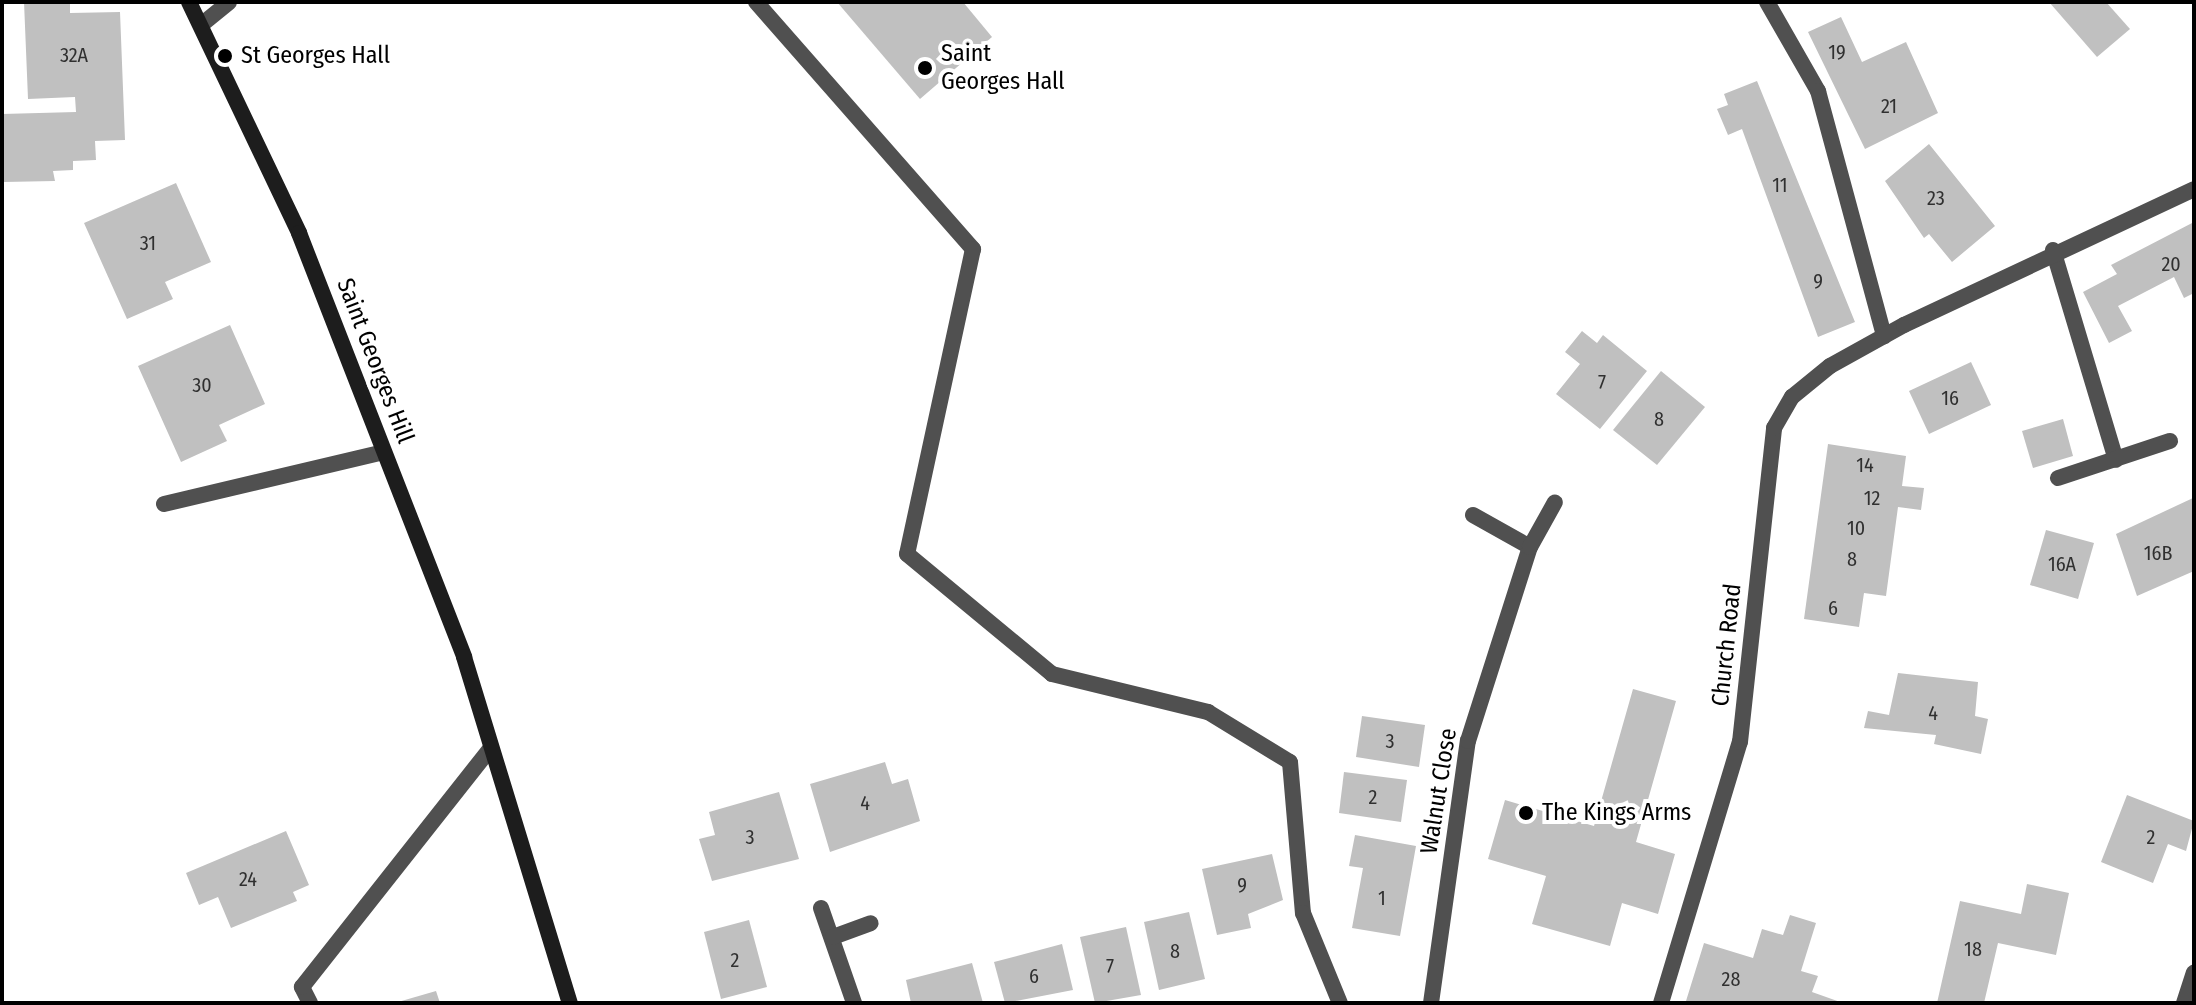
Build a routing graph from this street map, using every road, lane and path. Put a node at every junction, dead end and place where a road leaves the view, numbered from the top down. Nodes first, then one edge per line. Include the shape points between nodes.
1 (189, 2) edge
2 (229, 2) edge
3 (756, 2) edge
4 (1767, 2) edge
5 (201, 25) junction
6 (2194, 189) edge
7 (2053, 250) junction
8 (1884, 336) junction
9 (2170, 441) dead end
10 (384, 452) junction
11 (2116, 460) junction
12 (2058, 478) dead end
13 (1555, 502) dead end
14 (164, 504) dead end
15 (1473, 515) dead end
16 (1530, 547) junction
17 (491, 748) junction
18 (821, 908) dead end
19 (871, 923) dead end
20 (833, 937) junction
21 (2194, 973) edge
22 (310, 1003) edge
23 (570, 1003) edge
24 (854, 1003) edge
25 (1340, 1003) edge
26 (1431, 1003) edge
27 (1661, 1003) edge
28 (2184, 1003) edge

1 - 5 street, Saint Georges Hill
2 - 5 street
3 - 25 street via 973,249 907,554 1052,674 1208,712 1290,762 1303,913
4 - 8 street via 1818,91
5 - 10 street, Saint Georges Hill via 299,233
6 - 7 street, Church Road
7 - 8 street, Church Road
7 - 11 street
8 - 27 street, Church Road via 1792,397 1774,428 1740,742
9 - 11 street
10 - 14 street
10 - 17 street, Saint Georges Hill
11 - 12 street
13 - 16 street, Walnut Close
15 - 16 street
16 - 26 street, Walnut Close via 1468,741
17 - 22 street via 302,987
17 - 23 street, Saint Georges Hill
18 - 20 street
19 - 20 street
20 - 24 street
21 - 28 street

